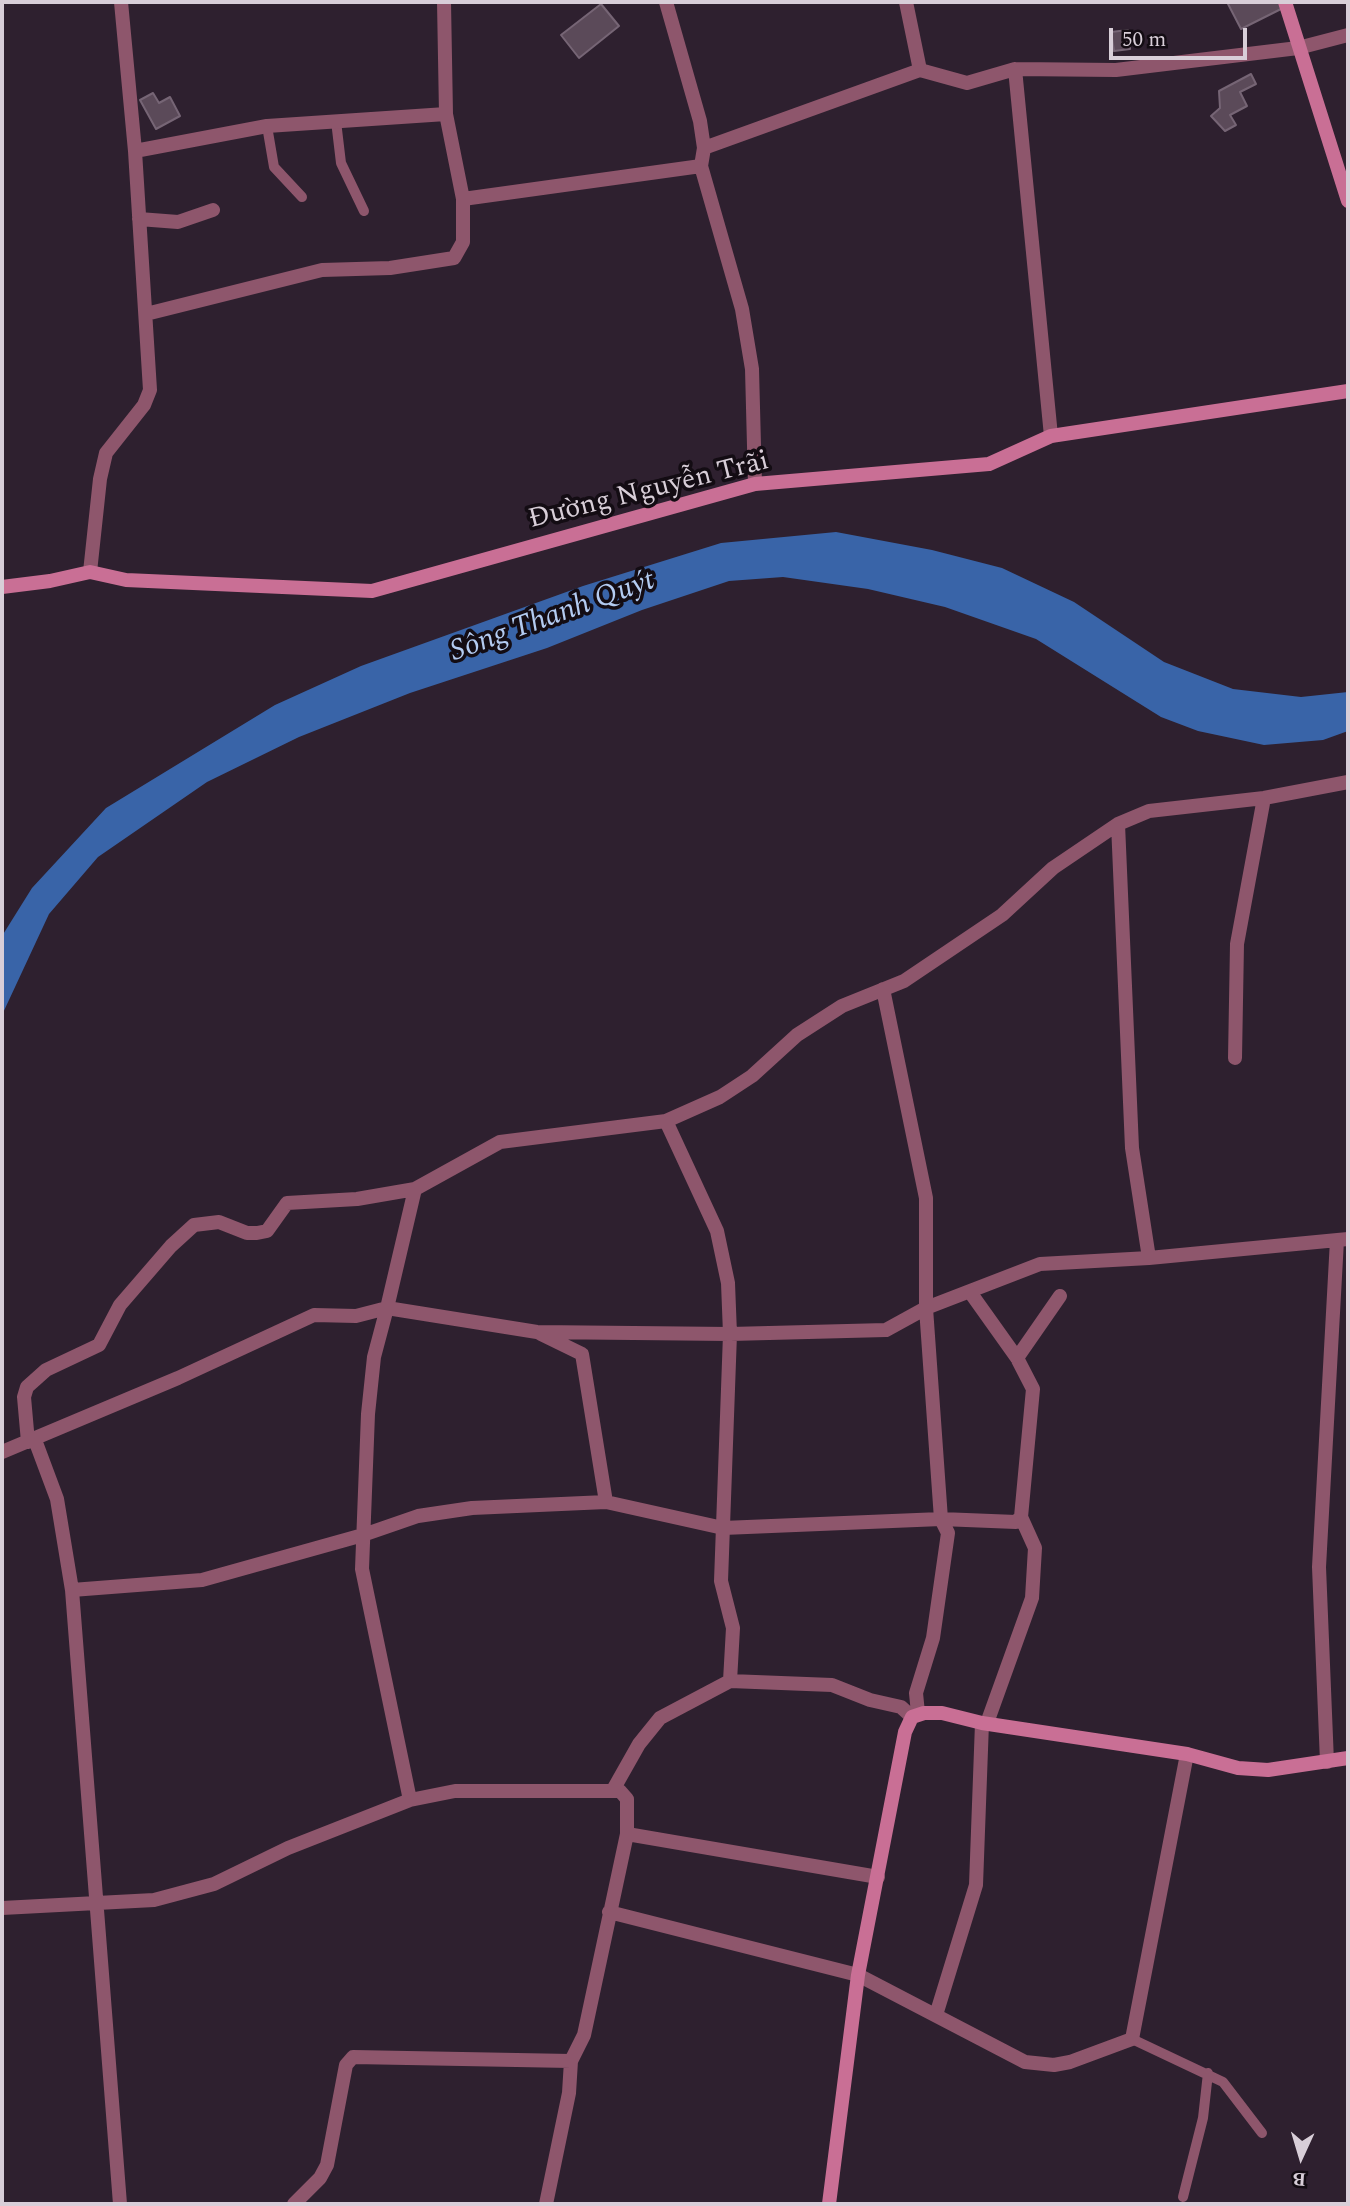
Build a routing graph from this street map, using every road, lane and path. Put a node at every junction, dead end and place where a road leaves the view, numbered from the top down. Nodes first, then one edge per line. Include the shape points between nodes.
1 (121, 2) edge
2 (443, 2) edge
3 (666, 2) edge
4 (906, 2) edge
5 (1285, 2) edge
6 (1348, 35) edge
7 (1298, 48) junction
8 (1015, 69) junction
9 (920, 70) junction
10 (446, 114) junction
11 (336, 121) junction
12 (267, 125) junction
13 (704, 148) junction
14 (135, 151) junction
15 (701, 166) junction
16 (302, 197) dead end
17 (463, 199) junction
18 (1348, 201) edge
19 (213, 210) dead end
20 (364, 211) dead end
21 (139, 219) junction
22 (146, 314) junction
23 (1348, 391) edge
24 (1051, 436) junction
25 (755, 484) junction
26 (90, 572) junction
27 (2, 587) edge
28 (1348, 782) edge
29 (1264, 798) junction
30 (1118, 824) junction
31 (883, 989) junction
32 (1236, 1058) dead end
33 (666, 1121) junction
34 (415, 1189) junction
35 (1342, 1240) edge
36 (1149, 1258) junction
37 (970, 1292) junction
38 (1060, 1296) dead end
39 (387, 1308) junction
40 (926, 1308) junction
41 (537, 1332) junction
42 (730, 1334) junction
43 (1017, 1358) junction
44 (32, 1441) junction
45 (2, 1452) edge
46 (607, 1502) junction
47 (1021, 1517) junction
48 (941, 1519) junction
49 (723, 1528) junction
50 (363, 1535) junction
51 (72, 1590) junction
52 (730, 1681) junction
53 (915, 1715) junction
54 (984, 1723) junction
55 (1187, 1754) junction
56 (1348, 1758) edge
57 (1327, 1762) junction
58 (613, 1790) junction
59 (410, 1800) junction
60 (627, 1834) junction
61 (878, 1877) junction
62 (97, 1903) junction
63 (2, 1908) edge
64 (609, 1912) junction
65 (858, 1975) junction
66 (936, 2015) junction
67 (1132, 2039) junction
68 (571, 2061) junction
69 (1208, 2073) junction
70 (1262, 2133) dead end
71 (1182, 2197) dead end
72 (120, 2204) edge
73 (295, 2204) edge
74 (545, 2204) edge
75 (829, 2204) edge

1 - 14 street
2 - 10 street
3 - 13 street
4 - 9 street
5 - 7 street
6 - 7 street
7 - 8 street via 1116,70
7 - 18 street
8 - 9 street via 967,83
8 - 24 street
9 - 13 street
10 - 11 street
10 - 17 street
11 - 12 street
11 - 20 lane via 341,163
12 - 14 street
12 - 16 lane via 274,167
13 - 15 street
14 - 21 street
15 - 17 street
15 - 25 street via 743,309 752,369
17 - 22 street via 463,242 454,258 445,262 322,270
19 - 21 street via 178,222
21 - 22 street
22 - 26 street via 148,398 106,453
23 - 24 street, Đường Nguyễn Trãi
24 - 25 street, Đường Nguyễn Trãi via 989,464
25 - 26 street, Đường Nguyễn Trãi via 372,591 126,580
26 - 27 street, Đường Nguyễn Trãi
28 - 29 street
29 - 30 street via 1149,811
29 - 32 street via 1237,944
30 - 31 street via 1053,868 1002,915 904,981
30 - 36 street via 1132,1148
31 - 33 street via 842,1006 797,1035 752,1076 720,1097
31 - 40 street via 926,1198
33 - 34 street via 500,1142
33 - 42 street via 717,1231 728,1283
34 - 39 street
34 - 44 street via 357,1199 287,1203 267,1230 257,1233 219,1222 194,1225 120,1305 99,1345 46,1370 27,1387 24,1397
35 - 36 street
35 - 57 street via 1319,1567
36 - 37 street via 1040,1264
37 - 40 street
37 - 43 street
38 - 43 street
39 - 41 street
39 - 44 street via 356,1317 314,1315
39 - 50 street via 374,1357
40 - 42 street via 886,1330
40 - 48 street
41 - 42 street
41 - 46 street via 582,1354
42 - 49 street
43 - 47 street via 1033,1389
44 - 45 street
44 - 51 street via 57,1499
46 - 49 street
46 - 50 street via 459,1510 418,1516
47 - 48 street via 1012,1523
47 - 54 street via 1035,1548 1031,1598
48 - 49 street
48 - 53 street via 948,1546
49 - 52 street via 721,1581 733,1628
50 - 51 street via 202,1580
50 - 59 street via 362,1569
51 - 62 street
52 - 53 street via 832,1685
52 - 58 street via 660,1718
53 - 54 street via 943,1713
53 - 61 street via 905,1732
54 - 55 street
54 - 66 street via 976,1885
55 - 57 street via 1238,1768 1268,1770
55 - 67 street
56 - 57 street
58 - 59 street via 456,1790
58 - 60 street via 627,1799
59 - 62 street via 288,1848 214,1884 154,1900
60 - 61 street
60 - 64 street
61 - 65 street
62 - 63 street
62 - 72 street
64 - 65 street
64 - 68 street via 584,2035
65 - 66 street
65 - 75 street
66 - 67 street via 1025,2062 1041,2065 1070,2062
67 - 69 lane
68 - 73 street via 353,2057 346,2065 327,2165
68 - 74 street via 569,2093
69 - 70 lane via 1236,2095
69 - 71 lane via 1203,2118

